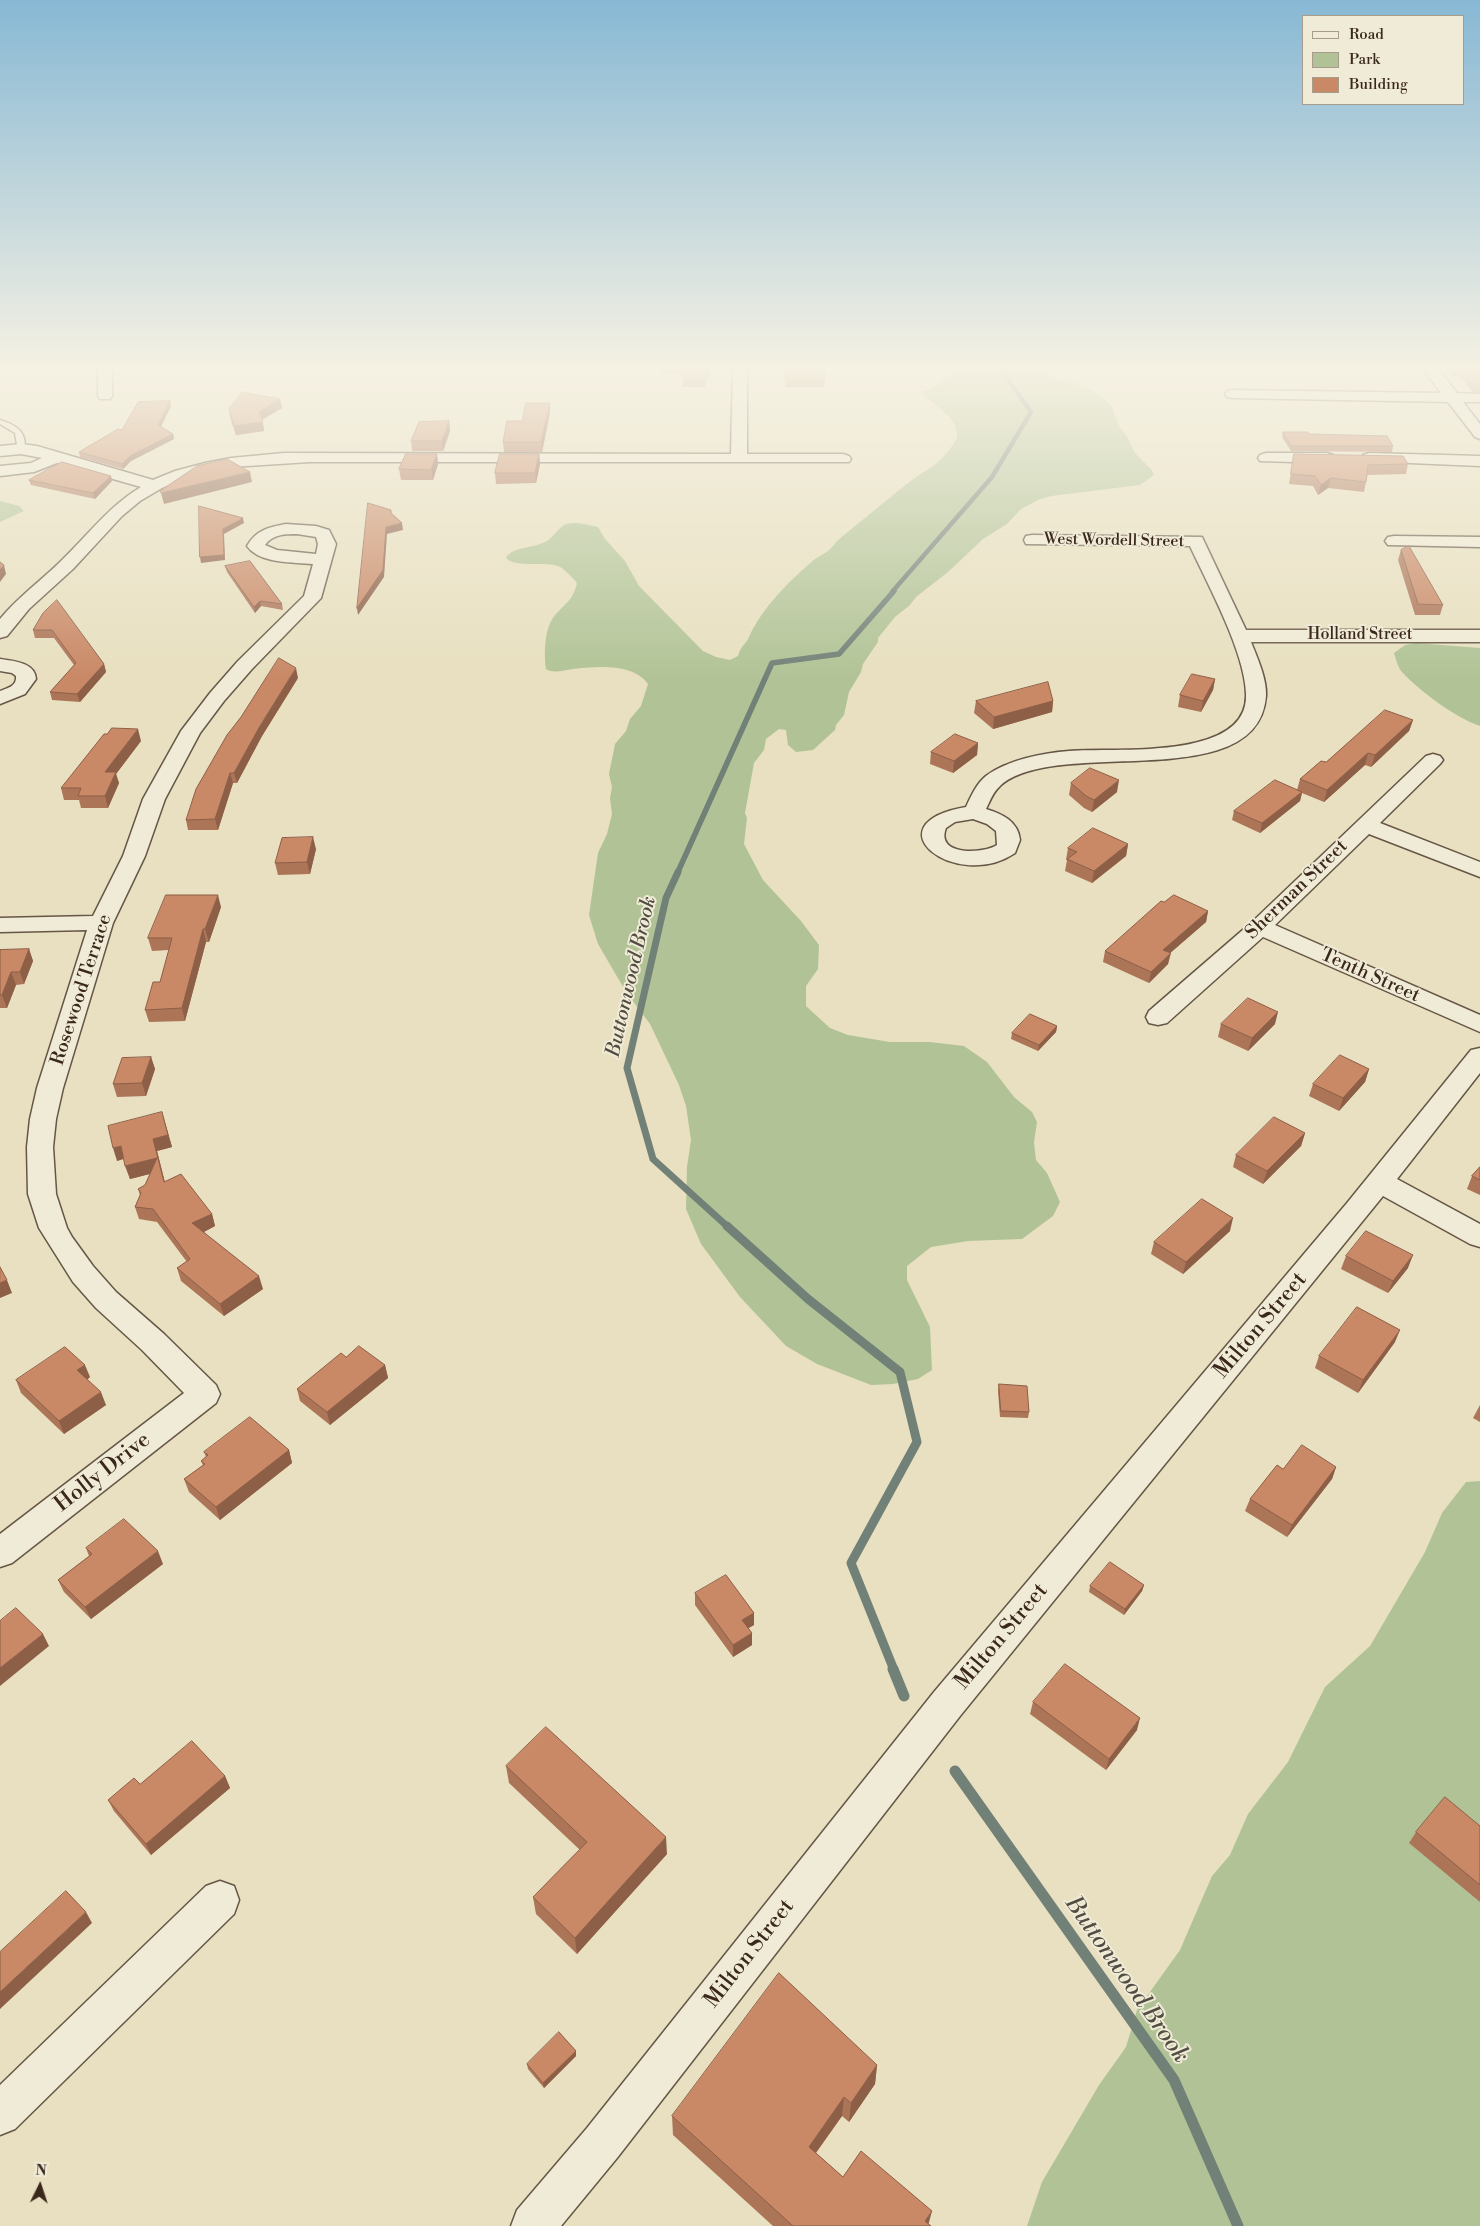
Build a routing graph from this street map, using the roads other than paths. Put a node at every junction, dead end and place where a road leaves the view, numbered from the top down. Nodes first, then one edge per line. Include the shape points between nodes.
1 (102, 471) edge
2 (196, 471) edge
3 (155, 486) junction
4 (1032, 540) dead end
5 (1394, 541) dead end
6 (1480, 542) edge
7 (322, 560) dead end
8 (0, 632) edge
9 (1240, 636) junction
10 (1480, 636) edge
11 (0, 665) edge
12 (0, 698) edge
13 (1433, 760) dead end
14 (974, 812) dead end
15 (1365, 825) junction
16 (1480, 870) edge
17 (101, 923) junction
18 (0, 925) edge
19 (1260, 927) junction
20 (1158, 1016) dead end
21 (1480, 1024) edge
22 (1480, 1056) edge
23 (1380, 1182) junction
24 (1480, 1237) edge
25 (205, 1394) joint
26 (0, 1553) edge
27 (220, 1900) dead end
28 (0, 2114) edge
29 (533, 2226) edge

1 - 3 street
2 - 3 street
3 - 8 street via 120,510 83,550 7,620
4 - 9 street, West Wordell Street via 1196,542
5 - 6 street
7 - 17 street, Rosewood Terrace via 312,598 245,666 191,731 154,800 134,856
9 - 10 street, Holland Street
9 - 14 street via 1256,698 1247,723 1235,734 1217,743 1183,752 1068,757 1020,768 994,779 985,789
11 - 12 street via 18,668 27,678 23,687
13 - 15 street, Sherman Street
15 - 16 street
15 - 19 street, Sherman Street
17 - 18 street
17 - 25 street, Rosewood Terrace via 43,1119 40,1147 42,1194 53,1228 83,1274
19 - 20 street, Sherman Street
19 - 21 street, Tenth Street
22 - 23 street, Milton Street
23 - 24 street
23 - 29 street, Milton Street via 947,1704
25 - 26 street, Holly Drive
27 - 28 street

